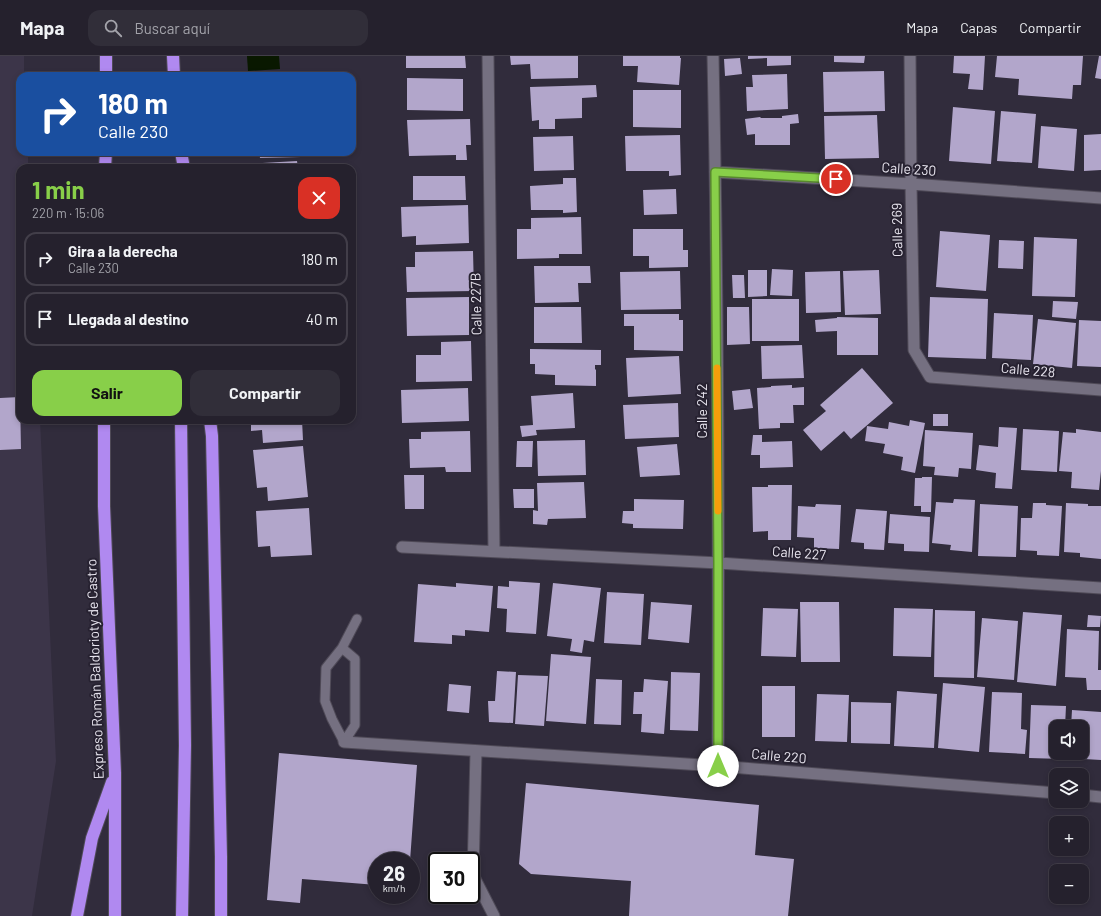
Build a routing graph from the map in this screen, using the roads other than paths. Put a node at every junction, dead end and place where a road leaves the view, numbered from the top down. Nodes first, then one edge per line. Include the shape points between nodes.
1 (106, 56) edge
2 (173, 56) edge
3 (488, 56) edge
4 (713, 56) edge
5 (910, 56) edge
6 (106, 72) edge
7 (174, 72) edge
8 (715, 172) junction
9 (911, 184) junction
10 (1101, 198) edge
11 (953, 379) joint
12 (1101, 390) edge
13 (104, 424) edge
14 (181, 424) edge
15 (210, 424) edge
16 (402, 547) dead end
17 (494, 551) junction
18 (718, 563) junction
19 (1101, 588) edge
20 (357, 619) dead end
21 (342, 648) junction
22 (344, 742) junction
23 (476, 751) junction
24 (718, 766) junction
25 (115, 773) junction
26 (1049, 792) edge
27 (1089, 796) edge
28 (1101, 797) edge
29 (77, 916) edge
30 (115, 916) edge
31 (182, 916) edge
32 (221, 916) edge
33 (494, 916) edge

1 - 6 highway
2 - 7 highway
3 - 17 street, Calle 227B
4 - 8 street, Calle 242
5 - 9 street, Calle 269
8 - 9 street, Calle 230
8 - 18 street, Calle 242
9 - 10 street, Calle 230
9 - 11 street, Calle 269 via 914,350 930,377
11 - 12 street, Calle 228
13 - 25 highway, Expreso Román Baldorioty de Castro via 104,506
14 - 31 highway via 184,737
15 - 32 highway
16 - 17 street, Calle 227
17 - 18 street, Calle 227
18 - 19 street, Calle 227
18 - 24 street, Calle 242
20 - 21 lane
21 - 22 lane via 355,659 355,725
21 - 22 lane via 326,668 325,701
22 - 23 street, Calle 220
23 - 24 street, Calle 220
23 - 33 street via 473,875
24 - 26 street, Calle 220
25 - 29 highway via 92,838
25 - 30 highway, Expreso Román Baldorioty de Castro
27 - 28 street

